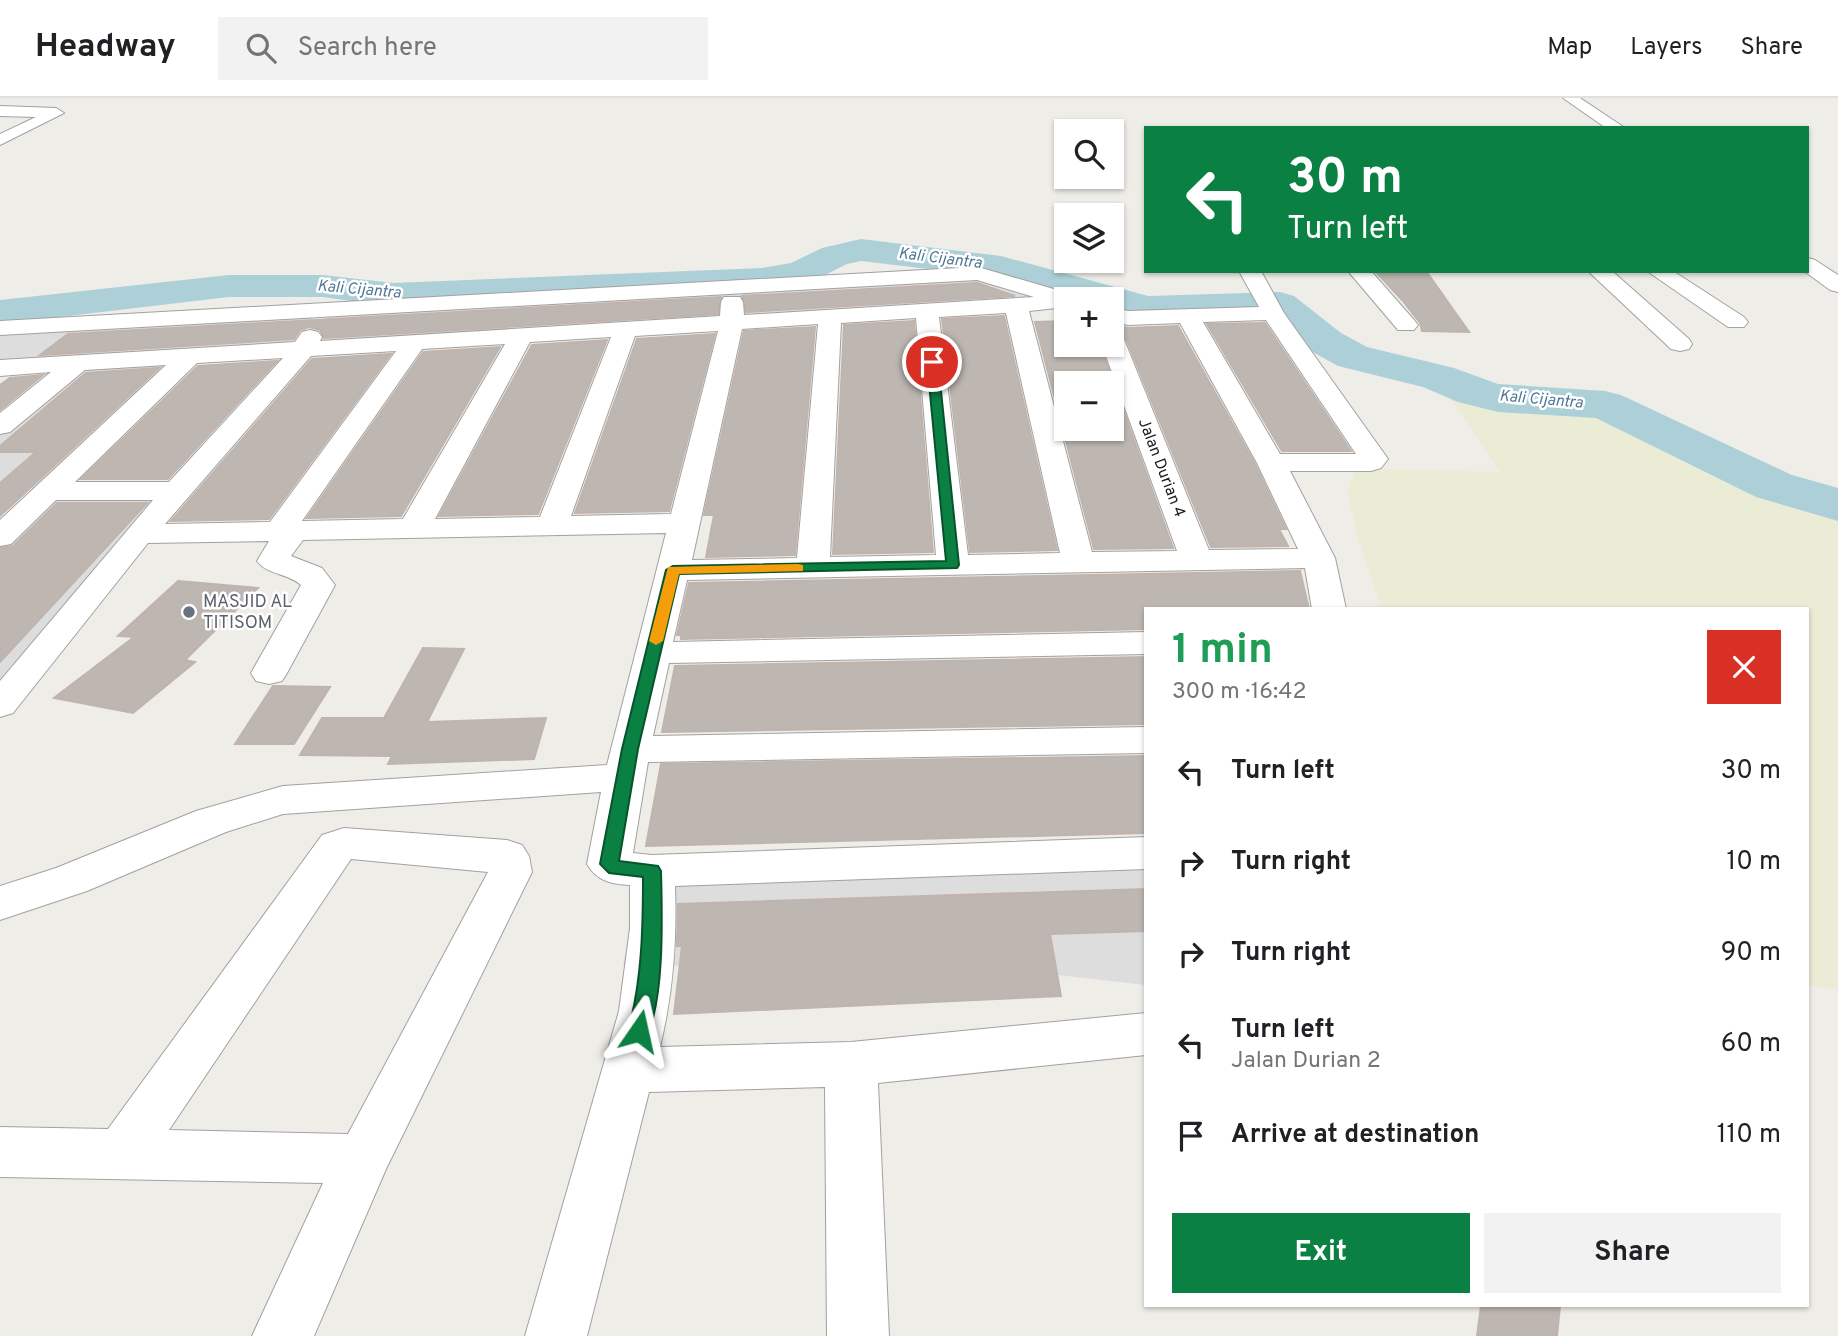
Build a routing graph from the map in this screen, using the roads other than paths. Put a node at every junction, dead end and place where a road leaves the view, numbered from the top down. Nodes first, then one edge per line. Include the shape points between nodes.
1 (1570, 98) edge
2 (0, 111) edge
3 (1615, 126) edge
4 (0, 140) edge
5 (1809, 265) edge
6 (1251, 273) edge
7 (1361, 273) edge
8 (1601, 273) edge
9 (1661, 273) edge
10 (1838, 285) edge
11 (1054, 297) edge
12 (1054, 302) edge
13 (1269, 305) junction
14 (1016, 306) junction
15 (325, 308) junction
16 (927, 311) junction
17 (732, 313) junction
18 (1188, 316) junction
19 (830, 317) junction
20 (1124, 317) edge
21 (1736, 322) dead end
22 (1406, 325) dead end
23 (0, 328) edge
24 (626, 329) junction
25 (522, 335) junction
26 (415, 342) junction
27 (1680, 344) dead end
28 (304, 349) junction
29 (190, 356) junction
30 (1119, 357) edge
31 (79, 363) junction
32 (0, 368) edge
33 (0, 426) edge
34 (1271, 463) junction
35 (48, 491) junction
36 (178, 491) junction
37 (684, 523) junction
38 (552, 526) junction
39 (414, 528) junction
40 (287, 531) junction
41 (139, 534) junction
42 (0, 537) edge
43 (1319, 558) junction
44 (1197, 560) junction
45 (1078, 562) junction
46 (953, 565) junction
47 (813, 567) junction
48 (673, 570) junction
49 (1329, 607) edge
50 (1144, 643) edge
51 (653, 653) junction
52 (269, 673) dead end
53 (0, 705) edge
54 (1144, 740) edge
55 (629, 763) junction
56 (1144, 853) edge
57 (652, 871) junction
58 (0, 903) edge
59 (1144, 1034) edge
60 (850, 1064) junction
61 (628, 1070) junction
62 (0, 1152) edge
63 (122, 1154) junction
64 (363, 1159) junction
65 (283, 1336) edge
66 (556, 1336) edge
67 (858, 1336) edge

1 - 3 street
2 - 4 street via 56,111
5 - 10 street
6 - 13 street
7 - 22 street
8 - 27 street
9 - 21 street
11 - 15 street via 978,273
12 - 14 street
13 - 18 street
13 - 34 street via 1374,459
14 - 16 street
14 - 45 street
15 - 23 street
15 - 28 street
16 - 19 street
16 - 46 street
17 - 19 street
17 - 24 street
17 - 37 street
18 - 20 street
18 - 34 street
19 - 47 street
24 - 25 street
24 - 38 street
25 - 26 street
25 - 39 street
26 - 28 street
26 - 40 street
28 - 29 street
28 - 36 street
29 - 31 street
29 - 35 street
30 - 44 street, Jalan Durian 4
31 - 32 street
31 - 33 street
34 - 43 street
35 - 36 street
35 - 42 street
36 - 41 street
37 - 38 street
37 - 48 street
38 - 39 street
39 - 40 street
40 - 41 street
40 - 52 street via 273,561 307,572 318,585
41 - 53 street
43 - 44 street
43 - 49 street
44 - 45 street
45 - 46 street
46 - 47 street
47 - 48 street
48 - 51 street
50 - 51 street
51 - 55 street
54 - 55 street
55 - 57 street via 609,864
55 - 58 street via 258,805 43,892
56 - 57 street
57 - 61 street via 653,928 644,1011
59 - 60 street
60 - 61 street
60 - 67 street
61 - 66 street
62 - 63 street
63 - 64 street
63 - 64 street via 337,846 507,856 510,872
64 - 65 street

